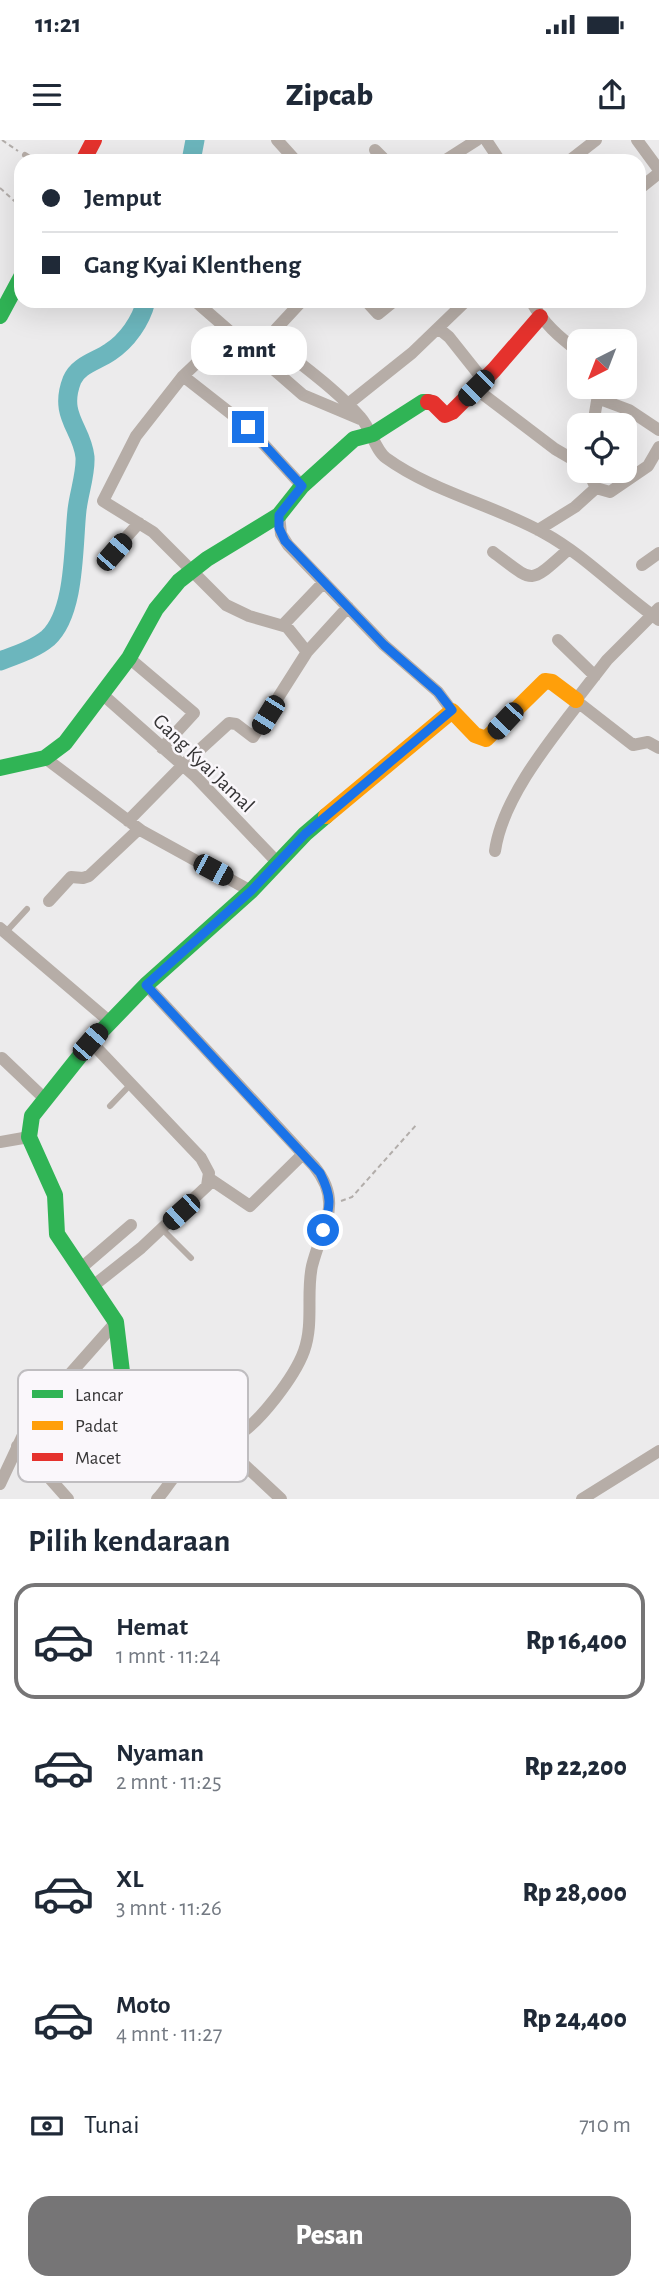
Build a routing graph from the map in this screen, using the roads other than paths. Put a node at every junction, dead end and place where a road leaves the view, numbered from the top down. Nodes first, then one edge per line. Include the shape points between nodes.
1 (277, 140) edge
2 (477, 140) edge
3 (596, 140) edge
4 (637, 140) edge
5 (375, 150) dead end
6 (290, 154) edge
7 (379, 154) edge
8 (455, 154) edge
9 (578, 154) edge
10 (659, 171) edge
11 (646, 183) edge
12 (14, 290) edge
13 (203, 308) edge
14 (296, 308) edge
15 (372, 308) edge
16 (385, 308) edge
17 (459, 308) edge
18 (535, 308) edge
19 (0, 316) edge
20 (540, 317) junction
21 (438, 328) junction
22 (567, 343) edge
23 (202, 358) dead end
24 (183, 376) junction
25 (480, 385) junction
26 (603, 399) edge
27 (348, 404) junction
28 (363, 420) junction
29 (659, 430) edge
30 (373, 434) junction
31 (659, 447) edge
32 (567, 456) edge
33 (594, 483) edge
34 (302, 486) junction
35 (596, 488) junction
36 (279, 515) junction
37 (139, 523) junction
38 (538, 530) junction
39 (569, 549) junction
40 (114, 552) dead end
41 (492, 552) dead end
42 (659, 553) edge
43 (642, 565) dead end
44 (193, 569) junction
45 (324, 582) junction
46 (348, 607) junction
47 (657, 614) edge
48 (283, 625) junction
49 (558, 640) dead end
50 (307, 652) junction
51 (129, 657) junction
52 (595, 676) junction
53 (102, 694) junction
54 (578, 701) junction
55 (452, 710) junction
56 (162, 748) junction
57 (659, 748) edge
58 (45, 758) junction
59 (182, 766) junction
60 (0, 768) edge
61 (133, 825) junction
62 (495, 851) dead end
63 (277, 862) junction
64 (251, 891) junction
65 (49, 901) dead end
66 (27, 909) dead end
67 (3, 931) edge
68 (146, 985) junction
69 (109, 1021) junction
70 (90, 1042) junction
71 (2, 1058) dead end
72 (131, 1084) junction
73 (45, 1099) junction
74 (110, 1106) dead end
75 (29, 1138) junction
76 (0, 1142) edge
77 (303, 1154) junction
78 (209, 1179) junction
79 (131, 1225) dead end
80 (162, 1229) junction
81 (191, 1258) dead end
82 (80, 1268) junction
83 (93, 1286) junction
84 (116, 1322) junction
85 (74, 1370) edge
86 (122, 1370) edge
87 (248, 1425) edge
88 (659, 1451) edge
89 (18, 1453) edge
90 (248, 1469) edge
91 (52, 1482) edge
92 (171, 1482) edge
93 (0, 1483) edge
94 (68, 1499) edge
95 (157, 1499) edge
96 (281, 1499) edge
97 (582, 1499) edge

1 - 6 street
2 - 8 street
3 - 9 street
4 - 10 street
5 - 7 street
10 - 11 street
12 - 19 street
13 - 28 street via 303,395
14 - 27 street via 274,334 277,345
15 - 16 street via 378,314
17 - 21 street
18 - 20 street
20 - 22 street
20 - 25 street
21 - 25 street via 449,337
21 - 27 street
23 - 24 street
24 - 34 street via 248,427
24 - 37 street via 136,436 103,501
25 - 30 street via 449,415 433,402 424,401
25 - 32 street
26 - 29 street
27 - 28 street
28 - 30 street
30 - 34 street via 354,439
30 - 38 street via 380,453 405,470
31 - 35 street via 648,466 610,492
33 - 35 street
34 - 36 street
35 - 38 street
36 - 44 street
36 - 45 street via 285,541
37 - 40 street
37 - 44 street
38 - 39 street
39 - 41 street via 533,578
39 - 47 street
42 - 43 street
44 - 48 street via 226,605
44 - 51 street via 162,601
45 - 46 street
45 - 48 street
46 - 50 street
46 - 55 street
47 - 52 street
48 - 50 street
49 - 52 street
50 - 59 street via 253,737 229,723
51 - 53 street
51 - 56 street via 194,713
52 - 54 street
53 - 56 street, Gang Kyai Jamal
53 - 58 street via 65,743
54 - 55 street via 545,681 486,739 475,735
54 - 57 street via 634,745 648,743
54 - 62 street via 515,796
55 - 63 street
56 - 59 street, Gang Kyai Jamal
58 - 60 street
58 - 61 street
59 - 61 street
59 - 63 street, Gang Kyai Jamal
61 - 64 street
61 - 65 street via 89,877 71,877
63 - 64 street
64 - 68 street
66 - 67 lane
67 - 69 street
68 - 69 street
68 - 77 street
69 - 70 street
70 - 72 street
70 - 73 street
71 - 73 street
72 - 74 lane
72 - 78 street via 201,1158
73 - 75 street via 29,1122
75 - 76 street
75 - 82 street via 54,1192 57,1234
77 - 78 street via 250,1206
77 - 87 street via 320,1173 331,1206 312,1267 304,1351 265,1410
78 - 80 street via 200,1194
79 - 82 street
80 - 81 lane
80 - 83 street
82 - 83 street
83 - 84 street
84 - 85 street
84 - 86 street
88 - 97 street
89 - 93 street
90 - 96 street
91 - 94 street
92 - 95 street

